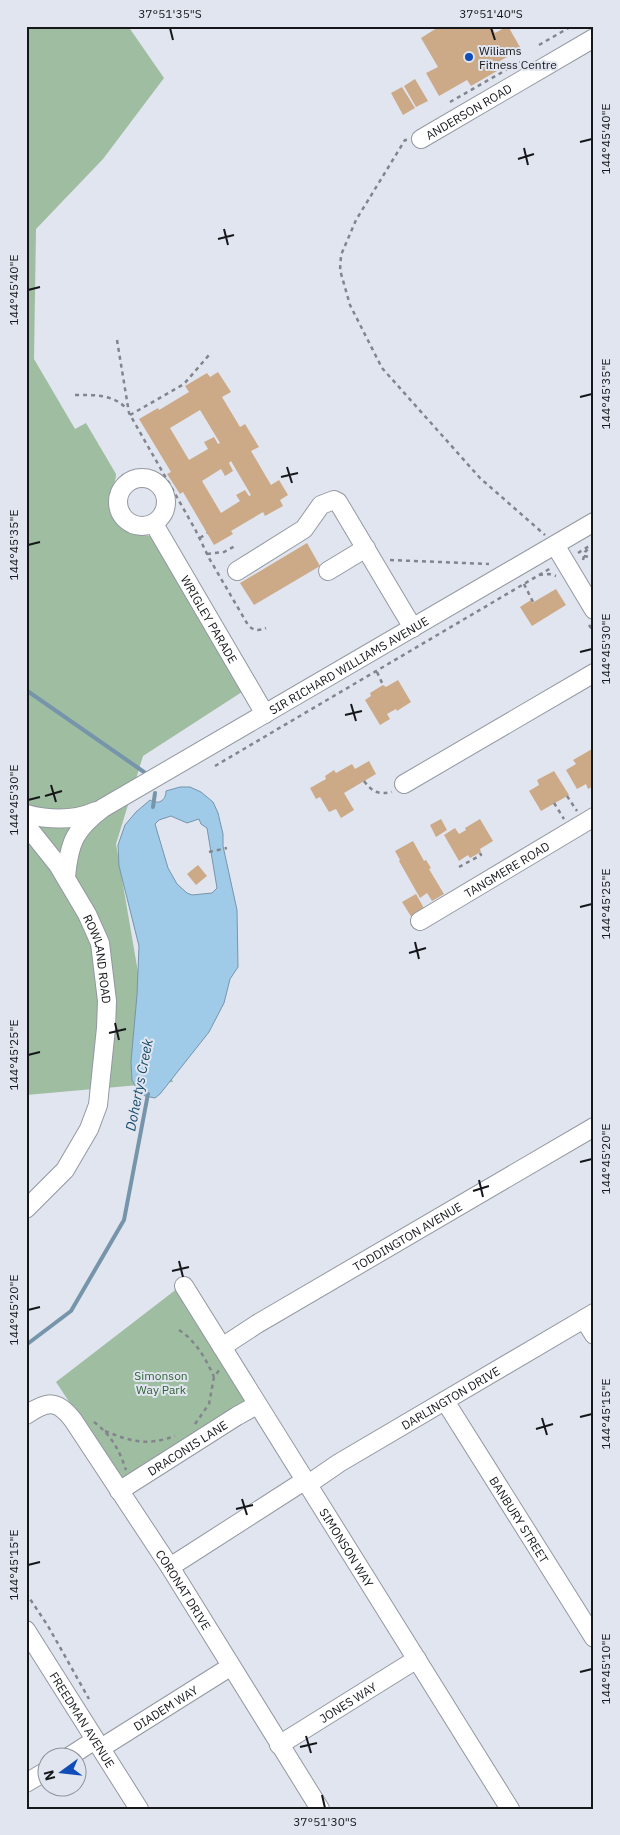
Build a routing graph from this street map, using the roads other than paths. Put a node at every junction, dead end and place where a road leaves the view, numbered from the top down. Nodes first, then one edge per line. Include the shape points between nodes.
1 (594, 38) edge
2 (420, 139) road end
3 (594, 522) edge
4 (154, 524) dead end
5 (555, 545) junction
6 (369, 553) junction
7 (237, 571) dead end
8 (328, 571) dead end
9 (594, 610) edge
10 (413, 628) junction
11 (594, 673) edge
12 (265, 714) junction
13 (404, 784) road end
14 (103, 808) junction
15 (26, 814) edge
16 (586, 815) edge
17 (26, 825) edge
18 (66, 877) junction
19 (420, 921) dead end
20 (594, 1127) edge
21 (26, 1208) edge
22 (184, 1286) dead end
23 (589, 1316) edge
24 (594, 1335) edge
25 (227, 1354) junction
26 (445, 1401) junction
27 (257, 1405) junction
28 (26, 1415) edge
29 (306, 1483) junction
30 (119, 1491) junction
31 (170, 1567) junction
32 (26, 1630) edge
33 (594, 1638) edge
34 (417, 1659) junction
35 (230, 1667) junction
36 (98, 1744) junction
37 (279, 1745) junction
38 (88, 1749) edge
39 (38, 1776) edge
40 (26, 1783) edge
41 (139, 1809) edge
42 (320, 1809) edge
43 (510, 1809) edge

1 - 2 street, ANDERSON ROAD
3 - 5 street, SIR RICHARD WILLIAMS AVENUE
4 - 12 street, WRIGLEY PARADE
5 - 9 street
5 - 10 street, SIR RICHARD WILLIAMS AVENUE
6 - 7 street via 334,500 321,506 304,530
6 - 8 street
6 - 10 street
10 - 12 street, SIR RICHARD WILLIAMS AVENUE
11 - 13 street
12 - 14 street, SIR RICHARD WILLIAMS AVENUE
14 - 15 street via 72,818 50,819
14 - 18 street via 74,838 68,853
16 - 19 street, TANGMERE ROAD
17 - 18 street, ROWLAND ROAD
18 - 21 street, ROWLAND ROAD via 100,943 104,968 106,1028 98,1105 89,1129 65,1170
20 - 25 street, TODDINGTON AVENUE via 257,1324
22 - 25 street, SIMONSON WAY
23 - 24 street
23 - 26 street, DARLINGTON DRIVE
25 - 27 street, SIMONSON WAY
26 - 29 street, DARLINGTON DRIVE
26 - 33 street, BANBURY STREET
27 - 29 street, SIMONSON WAY
27 - 30 street, DRACONIS LANE
28 - 30 street, CORONAT DRIVE via 47,1404 57,1405 67,1412
29 - 31 street, DARLINGTON DRIVE
29 - 34 street, SIMONSON WAY
30 - 31 street, CORONAT DRIVE
31 - 35 street, CORONAT DRIVE
32 - 36 street, FREEDMAN AVENUE
34 - 37 street, JONES WAY
34 - 43 street, SIMONSON WAY
35 - 36 street, DIADEM WAY
35 - 37 street, CORONAT DRIVE
36 - 38 street, DIADEM WAY
36 - 41 street, FREEDMAN AVENUE
37 - 42 street, CORONAT DRIVE
39 - 40 street

